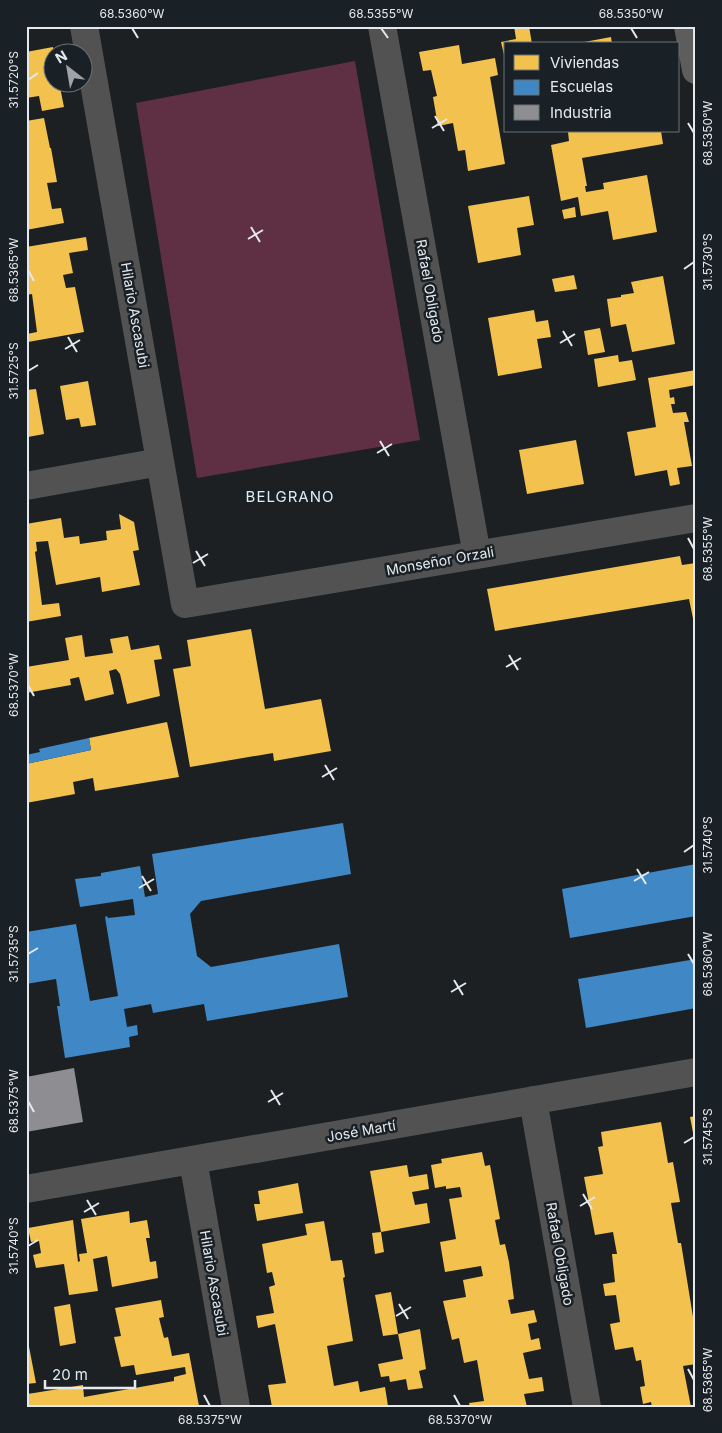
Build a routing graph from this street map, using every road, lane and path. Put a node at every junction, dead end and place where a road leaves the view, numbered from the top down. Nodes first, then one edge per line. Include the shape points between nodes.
1 (84, 26) edge
2 (382, 26) edge
3 (688, 26) edge
4 (696, 70) edge
5 (160, 462) junction
6 (26, 486) edge
7 (696, 518) edge
8 (477, 555) junction
9 (185, 604) joint
10 (696, 1072) edge
11 (533, 1100) junction
12 (193, 1160) junction
13 (26, 1189) edge
14 (236, 1407) edge
15 (587, 1407) edge

1 - 5 street, Hilario Ascasubi
2 - 8 street, Rafael Obligado
3 - 4 street
5 - 6 street
5 - 9 street, Hilario Ascasubi
7 - 8 street, Monseñor Orzali
8 - 9 street, Monseñor Orzali
10 - 11 street, José Martí
11 - 12 street, José Martí
11 - 15 street, Rafael Obligado
12 - 13 street, José Martí
12 - 14 street, Hilario Ascasubi

